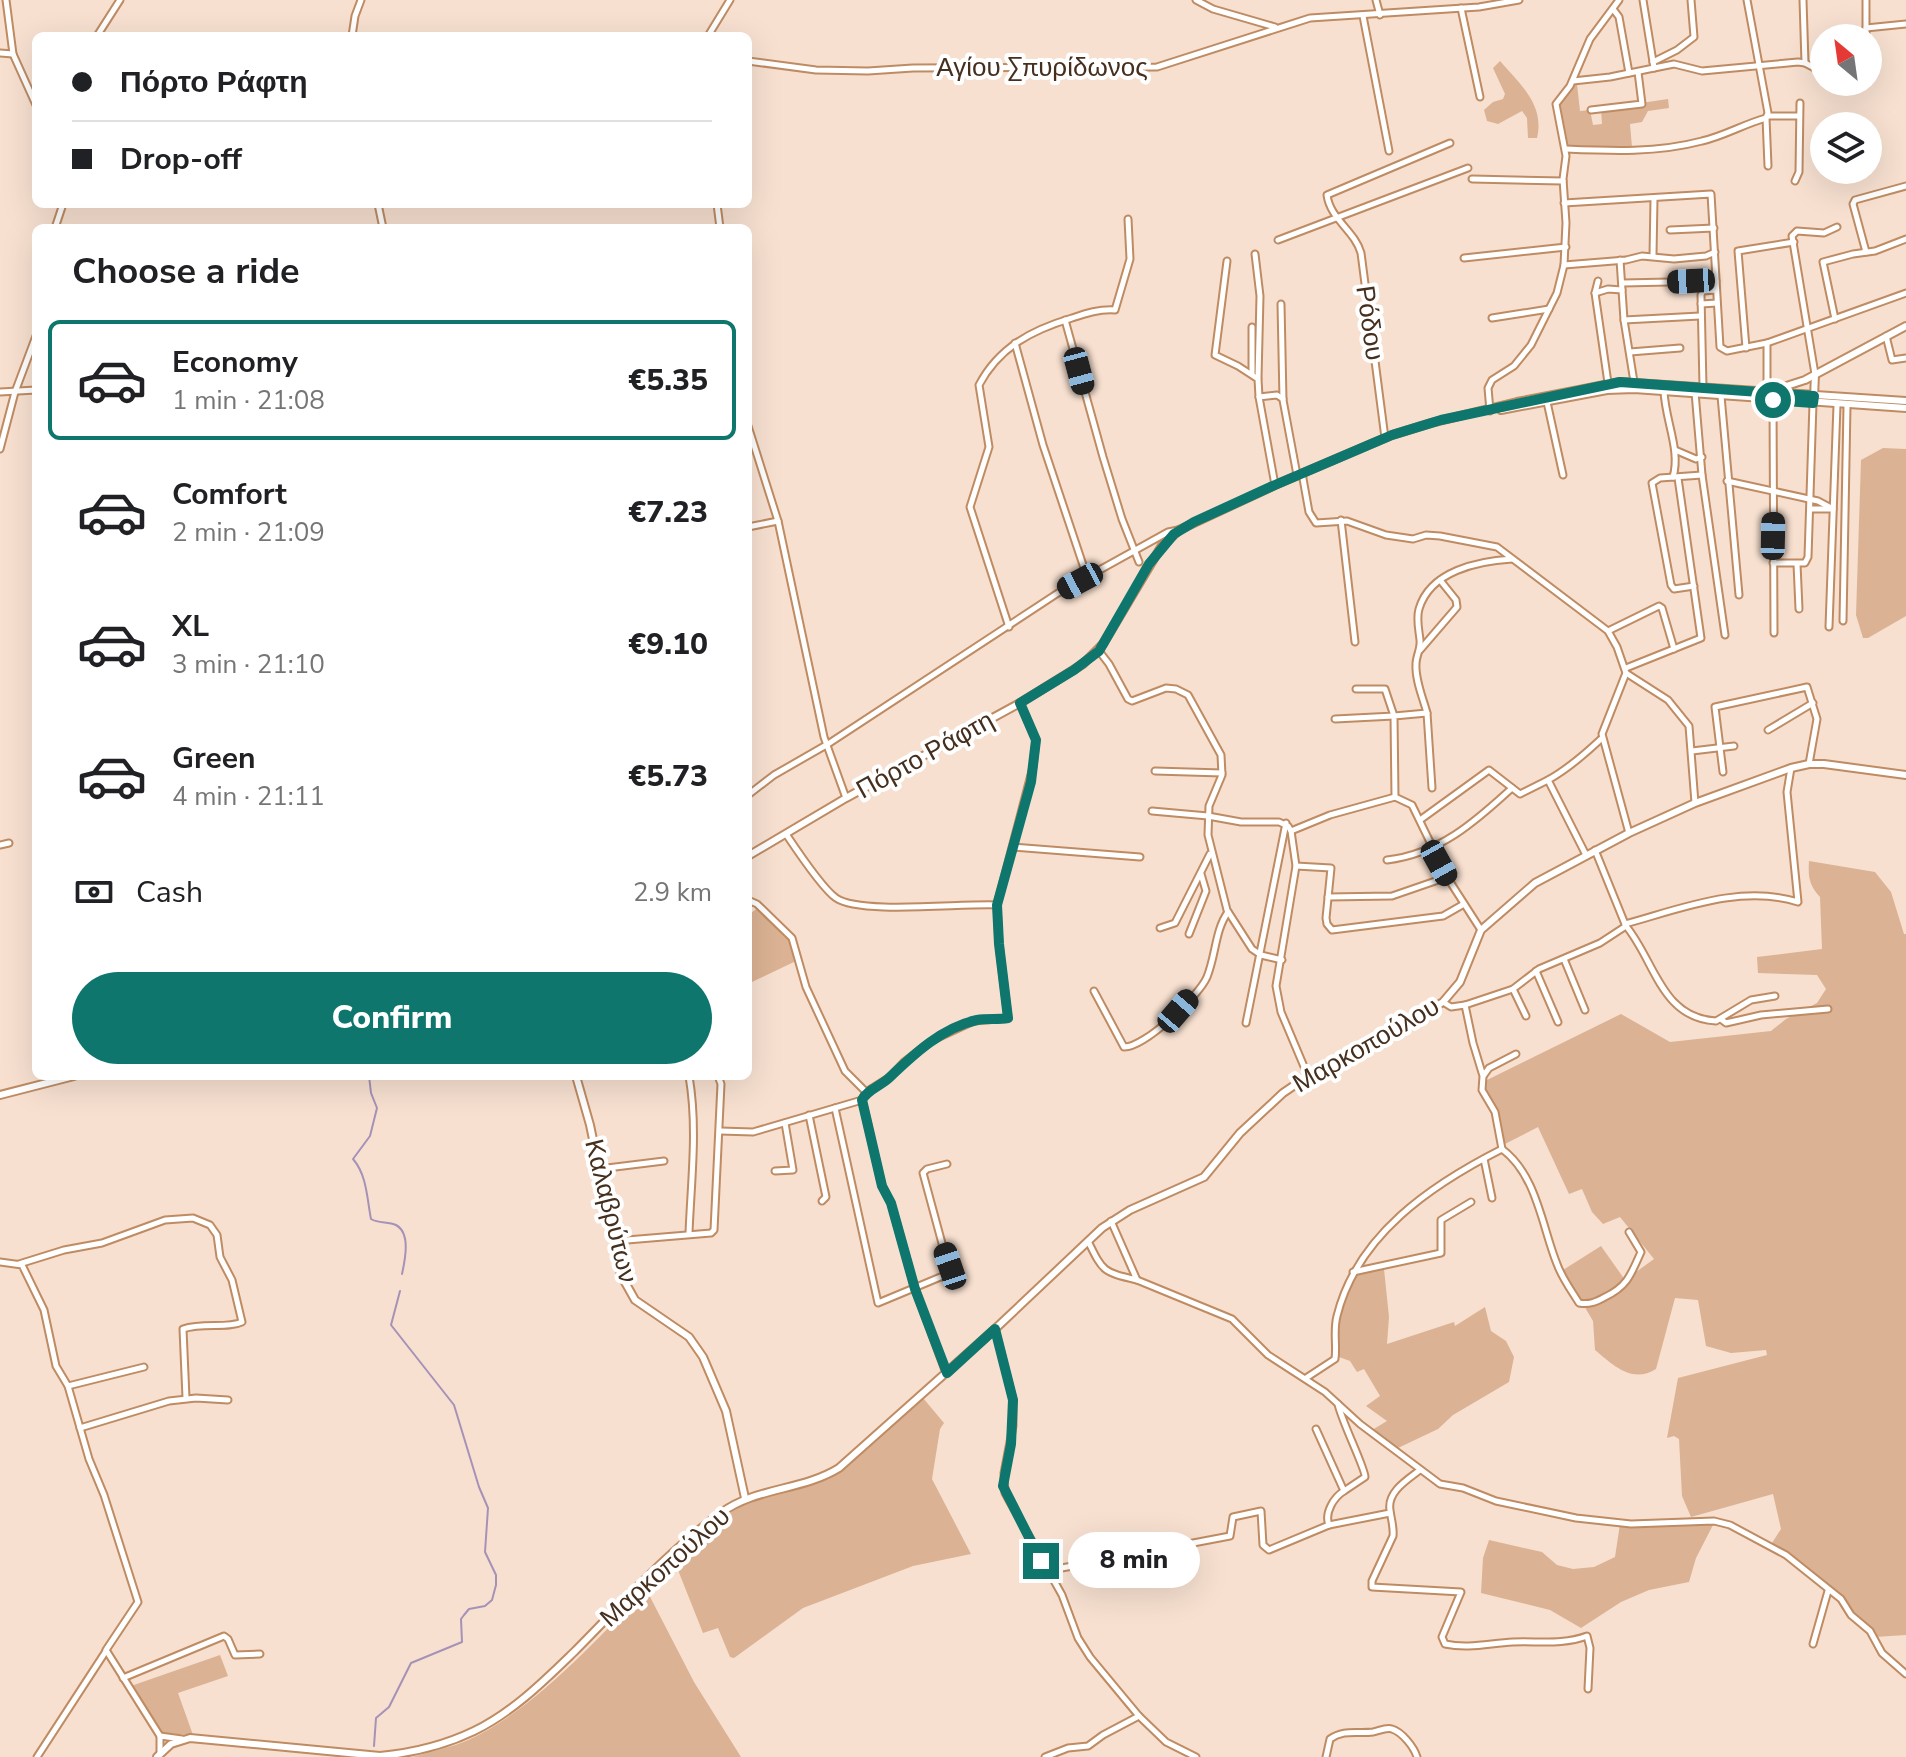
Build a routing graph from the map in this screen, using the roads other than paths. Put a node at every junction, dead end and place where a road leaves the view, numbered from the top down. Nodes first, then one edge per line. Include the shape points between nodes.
1 (6, 0) edge
2 (120, 0) edge
3 (361, 0) edge
4 (730, 0) edge
5 (1196, 0) edge
6 (1376, 0) edge
7 (1519, 0) edge
8 (1619, 0) edge
9 (1643, 0) edge
10 (1691, 0) edge
11 (1747, 0) edge
12 (1805, 0) edge
13 (1866, 0) edge
14 (1510, 1) edge
15 (1461, 8) junction
16 (1613, 9) junction
17 (1380, 15) junction
18 (1363, 16) junction
19 (1866, 24) edge
20 (1906, 24) edge
21 (1882, 26) edge
22 (1276, 28) junction
23 (100, 32) edge
24 (353, 32) edge
25 (710, 32) edge
26 (0, 53) edge
27 (13, 54) junction
28 (752, 62) edge
29 (1805, 63) junction
30 (1759, 64) junction
31 (1653, 65) junction
32 (1810, 66) edge
33 (1638, 72) junction
34 (1629, 73) junction
35 (1573, 81) junction
36 (32, 96) edge
37 (1480, 97) dead end
38 (1800, 103) dead end
39 (1591, 110) dead end
40 (1799, 116) junction
41 (1767, 117) junction
42 (1450, 143) dead end
43 (1566, 149) junction
44 (1389, 151) dead end
45 (1768, 166) dead end
46 (1468, 168) dead end
47 (1472, 179) dead end
48 (1563, 181) junction
49 (1795, 181) dead end
50 (1906, 186) edge
51 (1654, 199) junction
52 (1564, 203) junction
53 (1336, 217) junction
54 (1128, 219) dead end
55 (1837, 227) dead end
56 (1714, 228) junction
57 (1670, 230) dead end
58 (1906, 239) edge
59 (1278, 240) dead end
60 (1794, 242) junction
61 (1566, 247) junction
62 (1715, 252) junction
63 (1866, 252) junction
64 (1255, 254) dead end
65 (1653, 255) junction
66 (1464, 258) dead end
67 (1620, 260) junction
68 (1227, 261) dead end
69 (1564, 265) junction
70 (1598, 281) dead end
71 (1716, 281) junction
72 (1622, 286) junction
73 (1716, 290) junction
74 (1595, 293) junction
75 (1906, 293) edge
76 (1717, 303) junction
77 (1281, 304) dead end
78 (1701, 304) junction
79 (1550, 308) junction
80 (1700, 316) junction
81 (1492, 318) dead end
82 (1835, 319) junction
83 (1065, 320) junction
84 (1624, 320) junction
85 (1906, 326) edge
86 (1252, 327) dead end
87 (1808, 327) junction
88 (1886, 335) junction
89 (1015, 343) junction
90 (1767, 343) junction
91 (32, 347) edge
92 (1680, 348) dead end
93 (1746, 348) junction
94 (1630, 352) junction
95 (1906, 358) edge
96 (1252, 374) junction
97 (1815, 374) junction
98 (1258, 379) junction
99 (1634, 382) junction
100 (1608, 383) junction
101 (1703, 387) junction
102 (32, 390) edge
103 (1664, 390) junction
104 (0, 392) edge
105 (15, 392) junction
106 (1695, 392) junction
107 (1767, 392) junction
108 (1721, 396) junction
109 (1259, 397) junction
110 (1283, 400) junction
111 (1773, 400) junction
112 (1814, 400) junction
113 (1906, 401) edge
114 (1547, 402) junction
115 (1837, 405) junction
116 (1847, 406) junction
117 (1906, 408) edge
118 (1490, 411) junction
119 (1385, 438) junction
120 (752, 439) edge
121 (0, 449) edge
122 (1674, 450) junction
123 (1702, 457) junction
124 (1300, 474) junction
125 (1563, 475) dead end
126 (1702, 475) junction
127 (1676, 478) junction
128 (1727, 481) junction
129 (1275, 485) junction
130 (1774, 493) junction
131 (1811, 499) junction
132 (1810, 508) junction
133 (1833, 509) junction
134 (1341, 520) junction
135 (778, 521) junction
136 (752, 526) edge
137 (1179, 530) junction
138 (1151, 543) junction
139 (1159, 550) junction
140 (1134, 551) junction
141 (1513, 559) junction
142 (1139, 562) dead end
143 (1773, 563) junction
144 (1797, 564) junction
145 (1087, 577) junction
146 (1440, 580) junction
147 (1694, 586) junction
148 (1739, 595) dead end
149 (1799, 609) dead end
150 (1843, 621) dead end
151 (1009, 627) junction
152 (1829, 627) dead end
153 (1608, 631) junction
154 (1774, 633) dead end
155 (1725, 635) dead end
156 (1355, 642) dead end
157 (1675, 649) junction
158 (1099, 651) junction
159 (1419, 651) junction
160 (1626, 671) junction
161 (1356, 689) dead end
162 (1020, 703) junction
163 (1813, 703) junction
164 (1427, 713) junction
165 (1394, 716) junction
166 (1335, 719) dead end
167 (1768, 730) dead end
168 (1602, 738) junction
169 (828, 744) junction
170 (1734, 746) dead end
171 (1720, 748) junction
172 (1692, 751) junction
173 (1809, 764) junction
174 (1791, 768) junction
175 (1155, 771) dead end
176 (1723, 772) dead end
177 (1222, 773) junction
178 (1906, 775) edge
179 (1548, 780) junction
180 (1432, 788) dead end
181 (1512, 788) junction
182 (752, 792) edge
183 (1395, 797) junction
184 (846, 798) junction
185 (1695, 803) junction
186 (1152, 811) dead end
187 (1208, 816) junction
188 (1420, 820) junction
189 (1286, 823) junction
190 (1291, 831) junction
191 (1629, 833) junction
192 (786, 834) junction
193 (9, 843) dead end
194 (0, 845) edge
195 (1014, 847) junction
196 (1432, 847) junction
197 (1595, 850) junction
198 (1211, 853) junction
199 (752, 854) edge
200 (1586, 855) junction
201 (1140, 857) dead end
202 (1387, 860) dead end
203 (1296, 866) junction
204 (1200, 873) junction
205 (1447, 877) junction
206 (1328, 897) junction
207 (752, 902) edge
208 (1464, 904) junction
209 (997, 905) junction
210 (1228, 912) junction
211 (1625, 925) junction
212 (1160, 928) dead end
213 (1481, 930) junction
214 (1189, 934) dead end
215 (1261, 955) junction
216 (1564, 959) junction
217 (1282, 960) junction
218 (1536, 971) junction
219 (1513, 989) junction
220 (1094, 991) dead end
221 (1775, 996) dead end
222 (1443, 1002) junction
223 (1465, 1005) junction
224 (1828, 1009) dead end
225 (1585, 1010) dead end
226 (1526, 1016) dead end
227 (1722, 1020) junction
228 (1558, 1022) dead end
229 (1246, 1023) dead end
230 (1516, 1054) dead end
231 (1308, 1076) junction
232 (1483, 1076) junction
233 (58, 1080) edge
234 (577, 1080) edge
235 (690, 1080) edge
236 (720, 1080) edge
237 (866, 1092) junction
238 (0, 1095) edge
239 (862, 1100) junction
240 (835, 1108) junction
241 (809, 1115) junction
242 (798, 1119) junction
243 (785, 1123) junction
244 (810, 1126) junction
245 (720, 1131) junction
246 (1502, 1149) junction
247 (1484, 1159) junction
248 (664, 1161) dead end
249 (947, 1164) dead end
250 (599, 1169) junction
251 (775, 1171) dead end
252 (824, 1188) dead end
253 (1492, 1198) dead end
254 (1471, 1202) dead end
255 (1111, 1221) junction
256 (1629, 1232) dead end
257 (689, 1233) junction
258 (1087, 1240) junction
259 (615, 1241) junction
260 (0, 1262) edge
261 (18, 1264) junction
262 (1353, 1272) junction
263 (1137, 1280) junction
264 (915, 1289) junction
265 (995, 1329) junction
266 (144, 1367) dead end
267 (947, 1373) junction
268 (1306, 1378) junction
269 (68, 1386) junction
270 (186, 1398) junction
271 (228, 1400) dead end
272 (1337, 1403) junction
273 (80, 1428) junction
274 (1316, 1429) dead end
275 (1420, 1470) junction
276 (1344, 1491) junction
277 (745, 1498) junction
278 (1390, 1513) junction
279 (1329, 1525) junction
280 (1046, 1571) junction
281 (1828, 1591) junction
282 (1813, 1644) dead end
283 (106, 1650) junction
284 (260, 1654) dead end
285 (1905, 1670) edge
286 (123, 1678) junction
287 (1588, 1689) dead end
288 (1139, 1716) junction
289 (160, 1736) junction
290 (183, 1739) junction
291 (158, 1755) edge
292 (354, 1756) edge
293 (37, 1757) edge
294 (1045, 1757) edge
295 (1196, 1757) edge
296 (1326, 1757) edge
297 (1417, 1757) edge

1 - 27 street
2 - 23 street
3 - 24 street
4 - 25 street
5 - 22 street
6 - 17 street
7 - 14 street, Αγίου Σπυρίδωνος
8 - 16 street
9 - 31 street
10 - 31 street via 1694,37
11 - 30 street
12 - 29 street
13 - 19 street
14 - 15 street, Αγίου Σπυρίδωνος
15 - 17 street, Αγίου Σπυρίδωνος
15 - 37 street
16 - 34 street
16 - 35 street via 1584,49
17 - 18 street, Αγίου Σπυρίδωνος
18 - 22 street, Αγίου Σπυρίδωνος via 1310,18
18 - 44 street
20 - 21 street
22 - 28 street, Αγίου Σπυρίδωνος via 1157,67 868,71
26 - 27 street
27 - 36 street
29 - 30 street
29 - 32 street
30 - 31 street via 1702,71
30 - 41 street
31 - 33 street
33 - 34 street
33 - 39 street via 1642,104
34 - 35 street
35 - 43 street via 1556,104
38 - 40 street
40 - 41 street
40 - 49 street
41 - 43 street via 1685,145 1628,151
41 - 45 street
42 - 53 street via 1330,193 1327,200
43 - 48 street
46 - 53 street
47 - 48 street
48 - 52 street
50 - 63 street via 1855,200
51 - 52 street
51 - 56 street via 1711,194
51 - 65 street
52 - 61 street
53 - 59 street
53 - 119 street, Ρόδου via 1361,253
54 - 83 street via 1130,259 1115,310
55 - 60 street via 1824,233 1797,231
56 - 57 street
56 - 62 street
58 - 63 street
60 - 87 street
60 - 93 street via 1738,251
61 - 66 street
61 - 69 street
62 - 65 street via 1674,259
62 - 71 street
63 - 82 street via 1823,262
64 - 98 street
65 - 67 street
67 - 69 street
67 - 72 street
68 - 96 street via 1215,355
69 - 79 street
70 - 74 street
71 - 72 street
71 - 73 street
72 - 74 street
72 - 84 street
73 - 76 street
73 - 78 street via 1703,291
74 - 100 street
75 - 82 street
76 - 78 street
76 - 93 street via 1721,349
77 - 110 street
78 - 80 street
79 - 81 street
79 - 118 street via 1524,355 1490,384
80 - 84 street
80 - 101 street
82 - 87 street
83 - 89 street
83 - 140 street
84 - 94 street
85 - 88 main road
86 - 96 street
87 - 90 street
87 - 97 street
88 - 95 street via 1892,360
88 - 97 main road
89 - 145 street
89 - 151 street via 979,385 989,447 970,507
90 - 93 street
90 - 107 street
91 - 105 street
92 - 94 street
94 - 99 street
96 - 98 street
97 - 107 main road
97 - 112 main road
98 - 109 street
99 - 100 main road, Πόρτο Ράφτη
99 - 101 main road, Πόρτο Ράφτη
100 - 118 main road, Πόρτο Ράφτη
101 - 107 main road, Πόρτο Ράφτη
102 - 105 street
103 - 106 main road, Πόρτο Ράφτη
103 - 114 main road, Πόρτο Ράφτη via 1615,389
103 - 122 street
104 - 105 street
105 - 121 street
106 - 108 main road, Πόρτο Ράφτη
106 - 123 street
107 - 112 main road, Πόρτο Ράφτη
108 - 111 main road, Πόρτο Ράφτη
108 - 128 street
109 - 110 street via 1277,395
109 - 129 street
110 - 124 street
111 - 112 main road, Πόρτο Ράφτη
111 - 130 street
112 - 113 main road, Πόρτο Ράφτη
112 - 115 main road, Πόρτο Ράφτη
112 - 131 street
114 - 118 main road, Πόρτο Ράφτη
114 - 125 street
115 - 116 main road, Πόρτο Ράφτη
115 - 133 street
116 - 117 main road, Πόρτο Ράφτη
116 - 150 street
118 - 119 main road, Πόρτο Ράφτη
119 - 124 main road, Πόρτο Ράφτη
120 - 135 street
122 - 123 street
122 - 127 street
123 - 126 street
124 - 129 main road, Πόρτο Ράφτη
124 - 134 street via 1311,519
126 - 127 street
126 - 155 street
127 - 147 street
127 - 147 street via 1652,483 1674,589
128 - 130 street
128 - 148 street
129 - 137 main road, Πόρτο Ράφτη
130 - 131 street
130 - 143 street
131 - 132 street
131 - 133 street
132 - 133 street
132 - 144 street via 1808,557
133 - 152 street
134 - 141 street via 1386,535 1440,536 1497,547
134 - 156 street
135 - 136 street
135 - 169 street
137 - 138 street
137 - 139 main road, Πόρτο Ράφτη
138 - 139 street
138 - 140 street
139 - 158 main road, Πόρτο Ράφτη
140 - 142 street
140 - 145 street
141 - 146 street via 1488,561
141 - 153 street
143 - 144 street
143 - 154 street
144 - 149 street
145 - 151 street
146 - 159 street via 1427,591 1418,612
146 - 159 street via 1457,607
147 - 157 street via 1701,638
151 - 169 street
153 - 157 street via 1659,606
153 - 160 street
157 - 160 street
158 - 162 main road, Πόρτο Ράφτη
158 - 177 street via 1132,701 1166,688 1188,695 1221,755
159 - 164 street via 1416,670
160 - 168 street
160 - 172 street via 1679,712 1689,726
161 - 165 street via 1385,689
162 - 184 main road, Πόρτο Ράφτη
162 - 195 street via 1036,740
163 - 167 street
163 - 171 street via 1807,687 1715,707
163 - 173 street via 1817,719
164 - 165 street
164 - 180 street
165 - 166 street
165 - 183 street
168 - 179 street
168 - 191 street
169 - 182 street
169 - 184 street
170 - 171 street
171 - 172 street
171 - 176 street
172 - 185 street
173 - 174 main road, Μαρκοπούλου
173 - 178 main road, Μαρκοπούλου
174 - 185 main road, Μαρκοπούλου
174 - 211 street via 1787,792 1798,902 1779,896 1726,897
175 - 177 street
177 - 187 street
179 - 181 street via 1523,795
179 - 200 street
181 - 188 street via 1489,770
181 - 196 street via 1463,831
183 - 188 street via 1409,802
183 - 190 street
184 - 192 main road, Πόρτο Ράφτη
185 - 191 main road, Μαρκοπούλου
186 - 187 street
187 - 189 street
187 - 198 street
188 - 196 street
189 - 190 street
189 - 215 street
190 - 203 street
191 - 197 main road, Μαρκοπούλου
192 - 199 main road, Πόρτο Ράφτη
192 - 209 street via 830,893 849,903
193 - 194 street
195 - 201 street
195 - 209 street
196 - 202 street
196 - 205 street
197 - 200 main road, Μαρκοπούλου
197 - 211 street
198 - 204 street
198 - 210 street
200 - 213 main road, Μαρκοπούλου via 1535,883
203 - 206 street via 1331,868
203 - 217 street
204 - 212 street via 1175,923
204 - 214 street via 1206,891
205 - 206 street via 1392,896
205 - 208 street
206 - 208 street via 1327,924 1332,930 1443,916
207 - 237 street via 792,938 806,987 845,1071
208 - 213 street
209 - 237 street via 1008,1018 974,1021 933,1040
210 - 215 street
210 - 220 street via 1204,982 1159,1030 1124,1047
211 - 216 street
211 - 227 street via 1671,1000 1694,1017
213 - 222 main road, Μαρκοπούλου via 1460,982
215 - 217 street
215 - 229 street
216 - 218 street
216 - 225 street
217 - 231 street via 1276,986 1281,1012
218 - 219 street
218 - 228 street
219 - 223 street
219 - 226 street
221 - 227 street via 1751,1000
222 - 223 street
222 - 231 main road, Μαρκοπούλου
223 - 232 street
224 - 227 street
230 - 232 street
231 - 255 main road, Μαρκοπούλου via 1260,1113 1204,1177
232 - 246 street via 1482,1090 1495,1112
233 - 238 main road
234 - 250 main road, Καλαβρύτων
235 - 257 street via 694,1127
236 - 245 street
237 - 239 street
239 - 240 street
239 - 264 street
240 - 241 street
240 - 264 street via 878,1303
241 - 242 street
241 - 244 street
242 - 243 street
242 - 244 street
243 - 245 street via 753,1132
243 - 251 street via 793,1170
244 - 252 street
245 - 257 street via 714,1230
246 - 247 street
246 - 256 street via 1521,1171 1540,1208 1559,1269 1579,1303 1593,1303 1627,1281 1641,1252
247 - 253 street
247 - 262 street via 1453,1175 1380,1233
248 - 250 street
249 - 264 street via 923,1173 950,1273
250 - 259 main road, Καλαβρύτων
254 - 262 street via 1441,1220 1441,1253
255 - 258 main road, Μαρκοπούλου
255 - 263 street
257 - 259 street
258 - 263 street via 1107,1272
258 - 265 main road, Μαρκοπούλου
259 - 277 main road, Καλαβρύτων via 621,1275 635,1300 689,1337 703,1357 726,1411
260 - 261 street
261 - 269 street via 44,1310 56,1366
261 - 270 street via 174,1219 193,1218 210,1225 242,1322 183,1329
262 - 268 street via 1335,1326 1335,1359
263 - 268 street via 1232,1319 1268,1355
264 - 267 street
265 - 267 main road, Μαρκοπούλου
265 - 280 street via 1013,1400 1003,1486
266 - 269 street
267 - 277 main road, Μαρκοπούλου via 827,1476
268 - 272 street
269 - 273 street
270 - 271 street
270 - 273 street
272 - 275 street
272 - 276 street via 1367,1475
273 - 283 street via 138,1602
274 - 276 street
275 - 278 street via 1391,1496
275 - 281 street via 1440,1484 1556,1515 1631,1524 1730,1525 1786,1555
276 - 279 street via 1327,1514
277 - 292 main road, Μαρκοπούλου via 704,1526 535,1691 490,1722 404,1753
278 - 279 street
278 - 287 street via 1393,1536 1372,1587 1461,1592 1442,1637 1445,1644 1563,1643 1587,1636
279 - 280 street via 1269,1550 1263,1545 1263,1516 1257,1510 1233,1517 1230,1536
280 - 288 street via 1090,1657
281 - 282 street
281 - 285 street via 1870,1631 1882,1653
283 - 286 street
283 - 293 street
284 - 286 street via 235,1655 224,1636
286 - 289 street
288 - 294 street via 1088,1746
288 - 295 street via 1166,1742
289 - 290 street
289 - 291 street
290 - 291 main road
290 - 292 main road, Μαρκοπούλου
296 - 297 street via 1334,1736 1388,1728 1398,1732

